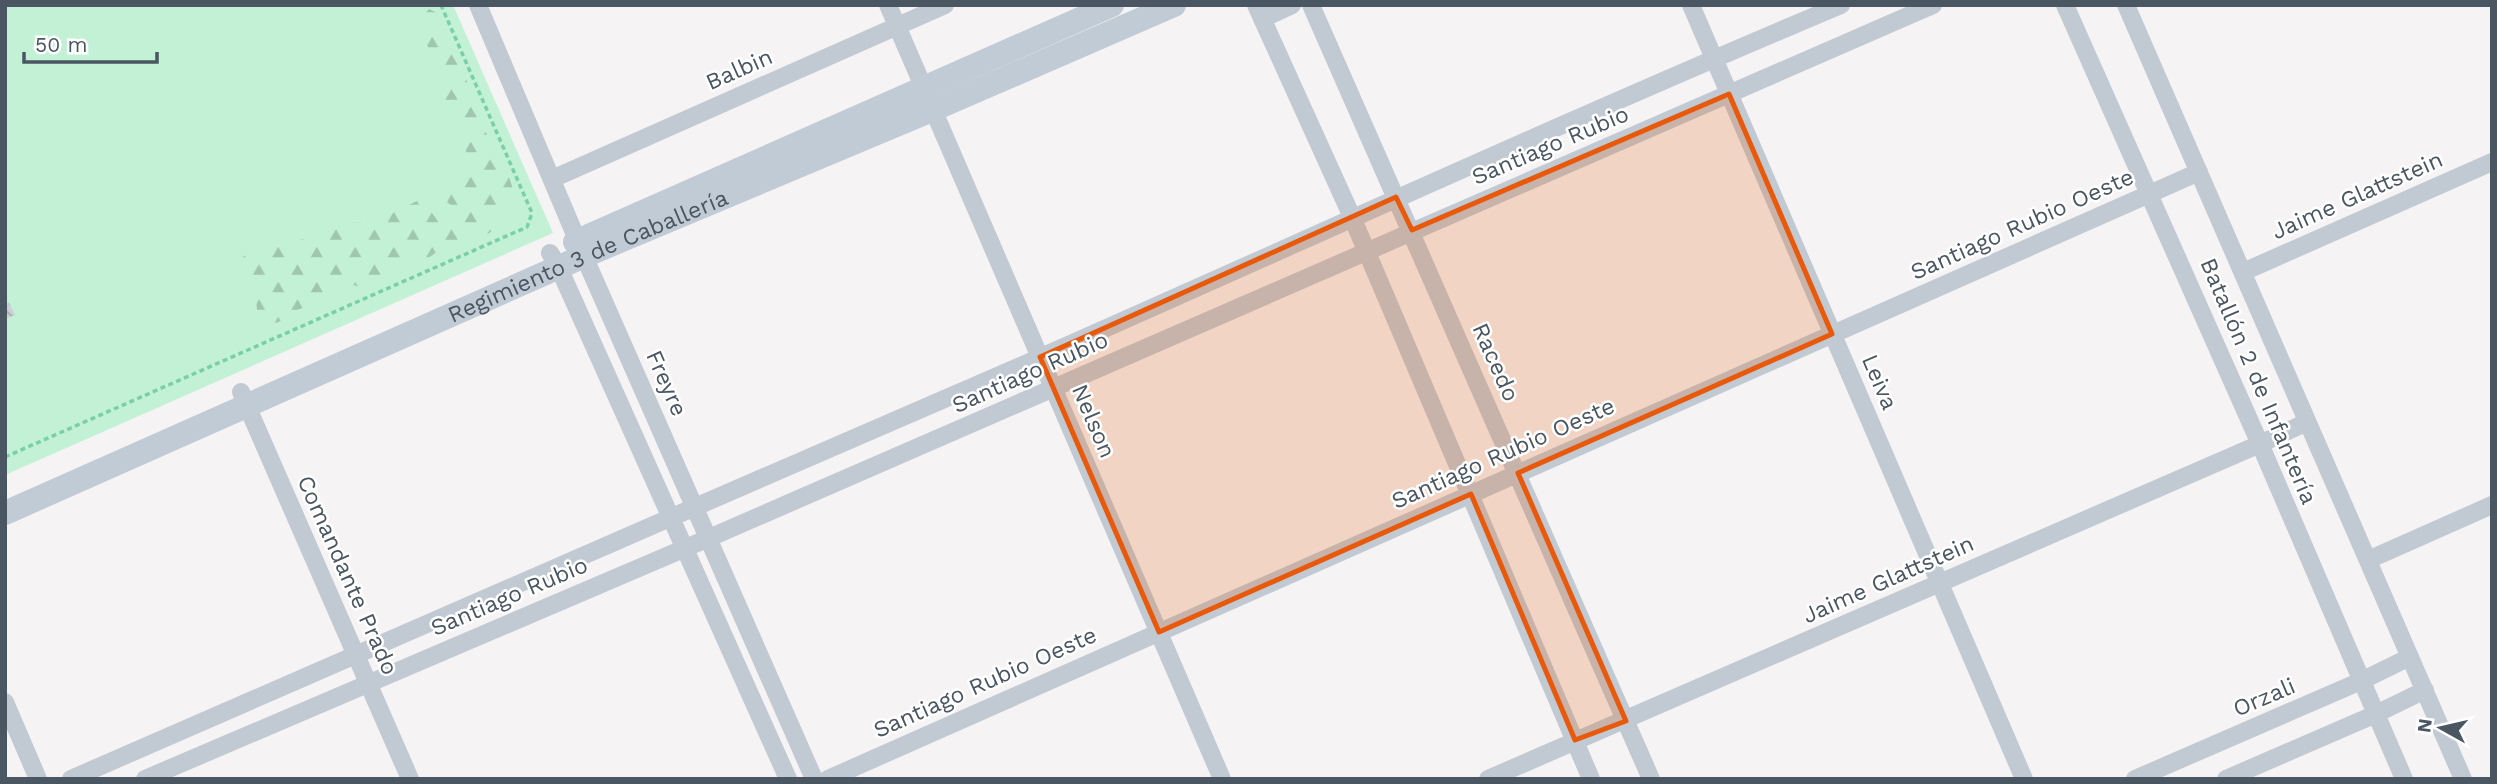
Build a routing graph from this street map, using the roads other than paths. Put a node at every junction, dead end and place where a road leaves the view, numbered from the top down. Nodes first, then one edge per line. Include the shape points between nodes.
1 (478, 5) edge
2 (888, 5) edge
3 (945, 5) edge
4 (1112, 5) edge
5 (1174, 5) edge
6 (1292, 5) edge
7 (1311, 5) edge
8 (1691, 5) edge
9 (1841, 5) edge
10 (1933, 5) edge
11 (2066, 5) edge
12 (2126, 5) edge
13 (1259, 12) edge
14 (897, 26) junction
15 (1713, 59) junction
16 (1729, 94) junction
17 (927, 99) junction
18 (2492, 162) edge
19 (2199, 172) junction
20 (552, 179) junction
21 (2151, 194) junction
22 (1396, 197) junction
23 (1352, 217) junction
24 (1412, 230) junction
25 (582, 248) junction
26 (1366, 250) junction
27 (554, 260) junction
28 (2243, 272) junction
29 (1832, 334) junction
30 (1040, 357) junction
31 (1053, 388) junction
32 (244, 399) junction
33 (2308, 422) junction
34 (2260, 444) junction
35 (1518, 473) junction
36 (1471, 494) junction
37 (5, 495) edge
38 (2492, 505) edge
39 (695, 508) junction
40 (5, 513) edge
41 (671, 518) junction
42 (709, 538) junction
43 (686, 548) junction
44 (2368, 560) junction
45 (1940, 582) junction
46 (1159, 632) junction
47 (354, 653) junction
48 (2410, 657) junction
49 (2361, 681) junction
50 (368, 682) junction
51 (2425, 690) junction
52 (5, 702) edge
53 (2375, 714) junction
54 (1626, 721) junction
55 (1575, 740) junction
56 (38, 779) edge
57 (71, 779) edge
58 (145, 779) edge
59 (410, 779) edge
60 (788, 779) edge
61 (814, 779) edge
62 (828, 779) edge
63 (1222, 779) edge
64 (1488, 779) edge
65 (1591, 779) edge
66 (1651, 779) edge
67 (2024, 779) edge
68 (2135, 779) edge
69 (2226, 779) edge
70 (2403, 779) edge
71 (2463, 779) edge

1 - 20 street, Freyre
2 - 14 street, Nelson
3 - 14 street, Balbin
4 - 17 street, Regimiento 3 de Caballería
5 - 17 street, Regimiento 3 de Caballería
6 - 13 street
7 - 22 street, Racedo
8 - 15 street, Leiva
9 - 15 street, Santiago Rubio
10 - 16 street, Santiago Rubio
11 - 21 street, Batallón 2 de Infantería
12 - 19 street, Batallón 2 de Infantería
13 - 23 street
14 - 17 street, Nelson
14 - 20 street, Balbin
15 - 16 street, Leiva
15 - 22 street, Santiago Rubio
16 - 24 street, Santiago Rubio
16 - 29 street, Leiva
17 - 25 street, Regimiento 3 de Caballería
17 - 30 street, Nelson
18 - 28 street, Jaime Glattstein
19 - 21 street, Santiago Rubio Oeste
19 - 28 street, Batallón 2 de Infantería
20 - 25 street, Freyre
21 - 29 street, Santiago Rubio Oeste
21 - 34 street, Batallón 2 de Infantería
22 - 23 street, Santiago Rubio
22 - 24 street, Racedo
23 - 26 street
23 - 30 street, Santiago Rubio
24 - 26 street, Santiago Rubio
24 - 35 street, Racedo
25 - 27 street, Regimiento 3 de Caballería
25 - 39 street, Freyre
26 - 31 street, Santiago Rubio
26 - 36 street
27 - 32 street, Regimiento 3 de Caballería
27 - 41 street
28 - 33 street, Batallón 2 de Infantería
29 - 35 street, Santiago Rubio Oeste
29 - 45 street, Leiva
30 - 31 street, Nelson
30 - 39 street, Santiago Rubio
31 - 42 street, Santiago Rubio
31 - 46 street, Nelson
32 - 37 street, Regimiento 3 de Caballería
32 - 40 street, Regimiento 3 de Caballería
32 - 47 street, Comandante Prado
33 - 34 street, Jaime Glattstein
33 - 44 street, Batallón 2 de Infantería
34 - 45 street, Jaime Glattstein
34 - 49 street, Batallón 2 de Infantería
35 - 36 street, Santiago Rubio Oeste
35 - 54 street, Racedo
36 - 46 street, Santiago Rubio Oeste
36 - 55 street
38 - 44 street
39 - 41 street, Santiago Rubio
39 - 42 street, Freyre
41 - 43 street
41 - 47 street, Santiago Rubio
42 - 43 street, Santiago Rubio
42 - 61 street, Freyre
43 - 50 street, Santiago Rubio
43 - 60 street
44 - 48 street, Batallón 2 de Infantería
45 - 54 street, Jaime Glattstein
45 - 67 street, Leiva
46 - 62 street, Santiago Rubio Oeste
46 - 63 street, Nelson
47 - 50 street, Comandante Prado
47 - 57 street, Santiago Rubio
48 - 49 street, Orzali
48 - 51 street, Batallón 2 de Infantería
49 - 53 street, Batallón 2 de Infantería
49 - 68 street, Orzali
50 - 58 street, Santiago Rubio
50 - 59 street, Comandante Prado
51 - 53 street
51 - 71 street, Batallón 2 de Infantería
52 - 56 street
53 - 69 street
53 - 70 street, Batallón 2 de Infantería
54 - 55 street, Jaime Glattstein
54 - 66 street, Racedo
55 - 64 street, Jaime Glattstein
55 - 65 street

